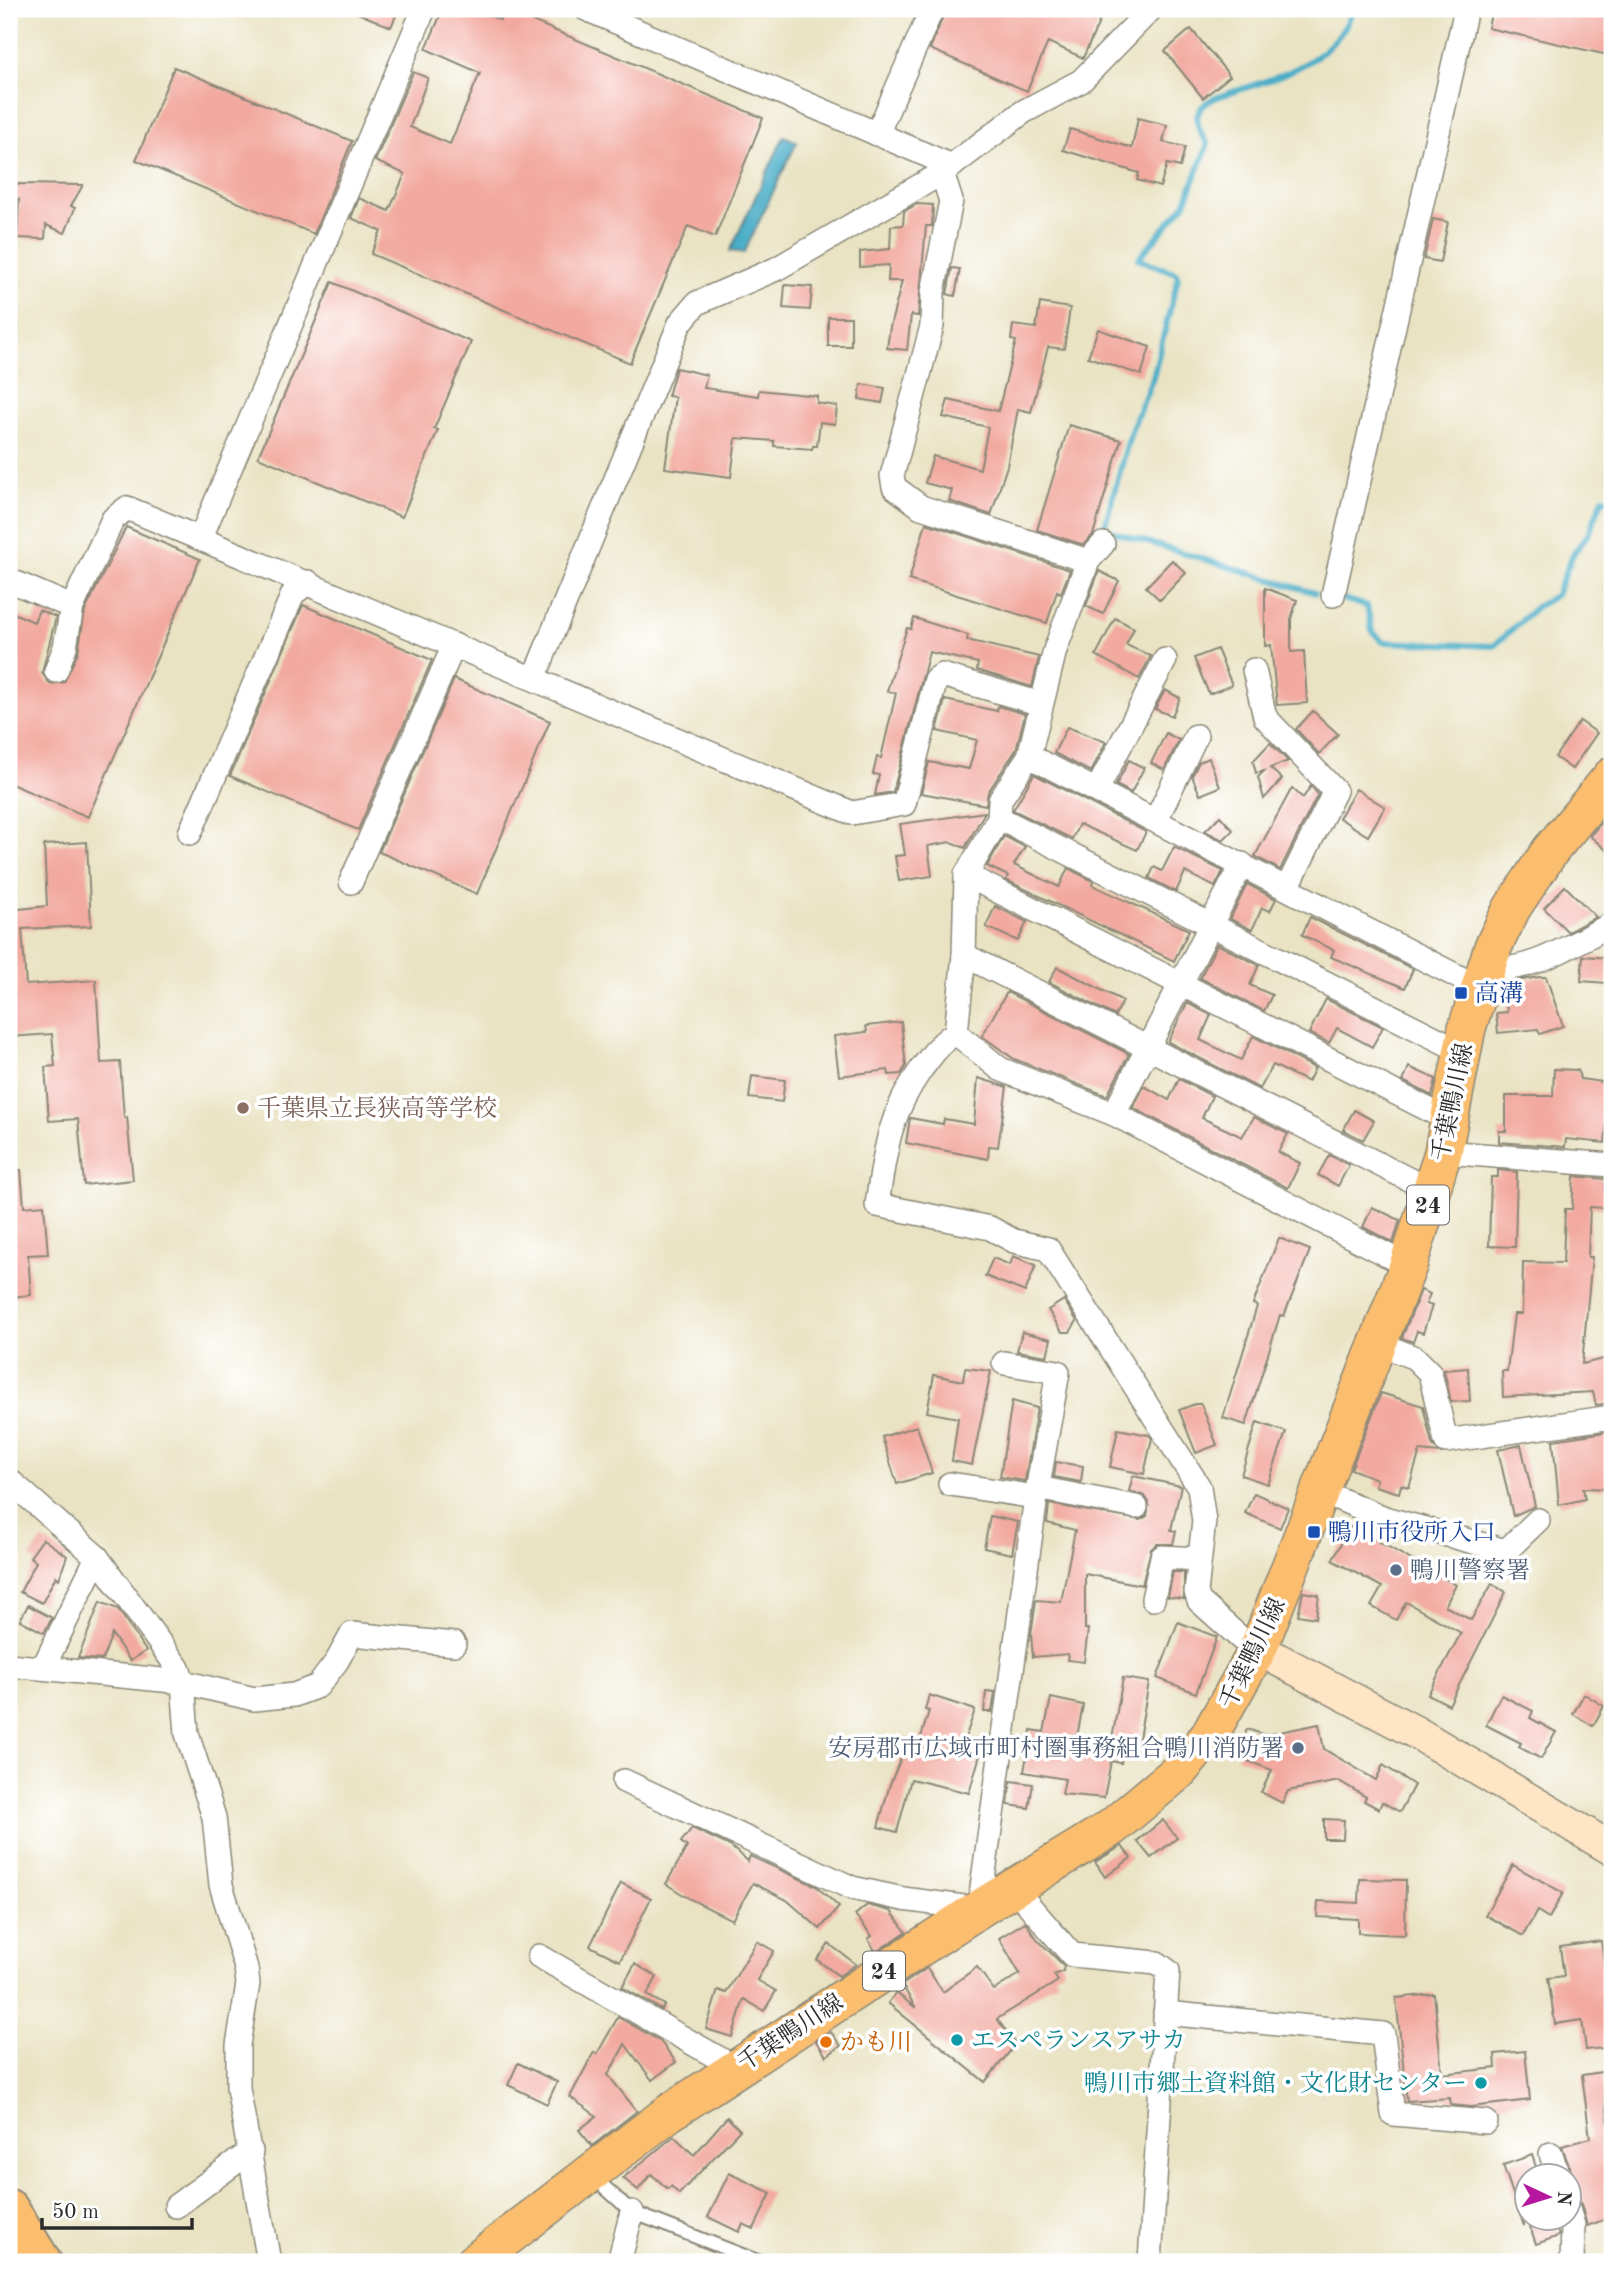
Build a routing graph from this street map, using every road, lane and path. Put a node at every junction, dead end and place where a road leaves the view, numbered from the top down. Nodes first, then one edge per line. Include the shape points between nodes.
1 (424, 9) edge
2 (586, 9) edge
3 (932, 9) edge
4 (1150, 9) edge
5 (1466, 9) edge
6 (877, 134) junction
7 (947, 169) junction
8 (201, 537) junction
9 (9, 580) edge
10 (307, 582) junction
11 (1333, 594) dead end
12 (72, 607) junction
13 (454, 645) junction
14 (1165, 660) dead end
15 (1254, 670) dead end
16 (56, 671) dead end
17 (534, 678) junction
18 (1041, 704) junction
19 (1196, 736) dead end
20 (1029, 756) junction
21 (1612, 776) edge
22 (1097, 790) junction
23 (999, 818) junction
24 (1156, 820) junction
25 (190, 833) dead end
26 (1242, 864) junction
27 (966, 875) junction
28 (351, 882) dead end
29 (1287, 888) junction
30 (1612, 924) edge
31 (1211, 925) junction
32 (964, 955) junction
33 (1482, 977) junction
34 (1180, 984) junction
35 (956, 1033) junction
36 (1148, 1048) junction
37 (1463, 1052) junction
38 (1115, 1114) junction
39 (1447, 1137) junction
40 (1612, 1165) edge
41 (1432, 1191) junction
42 (1408, 1266) junction
43 (1378, 1343) junction
44 (1004, 1363) dead end
45 (1612, 1417) edge
46 (9, 1480) edge
47 (950, 1483) dead end
48 (1320, 1491) junction
49 (1037, 1493) junction
50 (1136, 1507) dead end
51 (1538, 1520) dead end
52 (97, 1558) junction
53 (1199, 1559) junction
54 (1153, 1599) dead end
55 (454, 1644) dead end
56 (1258, 1649) junction
57 (9, 1665) edge
58 (43, 1668) junction
59 (183, 1682) junction
60 (624, 1781) dead end
61 (1612, 1849) edge
62 (1013, 1888) junction
63 (979, 1909) junction
64 (539, 1956) dead end
65 (1165, 2013) junction
66 (736, 2068) junction
67 (1486, 2122) dead end
68 (251, 2151) junction
69 (1552, 2154) dead end
70 (1554, 2162) edge
71 (589, 2174) junction
72 (176, 2206) dead end
73 (9, 2208) edge
74 (632, 2211) junction
75 (1573, 2232) edge
76 (42, 2262) edge
77 (269, 2262) edge
78 (475, 2262) edge
79 (619, 2262) edge
80 (760, 2262) edge
81 (1150, 2262) edge
82 (1572, 2262) edge

1 - 8 street
2 - 6 street
3 - 6 street
4 - 7 street via 1081,81 1023,112
5 - 11 street
6 - 7 street
7 - 17 street via 776,269 688,311
7 - 18 street via 951,201 933,292 932,326 892,476 894,487 921,507 1096,553 1055,650
8 - 10 street
8 - 12 street via 127,508 119,511
9 - 12 street
10 - 13 street
10 - 25 street via 293,594
12 - 16 street
13 - 17 street
13 - 28 street
14 - 22 street
15 - 29 street via 1265,717 1335,792
17 - 18 street via 852,813 904,804 936,679 942,675
18 - 20 street
19 - 24 street
20 - 22 street
20 - 23 street via 1000,800
21 - 33 main road, 千葉鴨川線 / 24 via 1579,813 1512,908
22 - 24 street
23 - 27 street
23 - 31 street
24 - 26 street
26 - 29 street
26 - 31 street
27 - 32 street
27 - 34 street
29 - 33 street
30 - 33 street via 1528,964
31 - 34 street
31 - 37 street
32 - 35 street
32 - 36 street
33 - 37 main road, 千葉鴨川線 / 24
34 - 36 street
34 - 39 street
35 - 38 street via 1000,1069
35 - 53 street via 939,1045 903,1095 891,1124 877,1205 990,1228 1014,1241 1048,1249 1199,1487 1204,1521
36 - 38 street
36 - 41 street
37 - 39 main road, 千葉鴨川線 / 24
38 - 42 street
39 - 40 street
39 - 41 main road, 千葉鴨川線 / 24
41 - 42 main road, 千葉鴨川線 / 24
42 - 43 main road, 千葉鴨川線 / 24
43 - 45 street via 1415,1358 1430,1373 1446,1441
43 - 48 main road, 千葉鴨川線 / 24
44 - 49 street via 1058,1372
46 - 52 street
47 - 49 street
48 - 51 street via 1385,1518 1506,1551
48 - 56 main road, 千葉鴨川線 / 24
49 - 50 street
49 - 63 street
52 - 58 street
52 - 59 street via 178,1668
53 - 54 street via 1162,1557
53 - 56 street via 1199,1601
55 - 59 street via 352,1634 318,1686 294,1695 254,1699
56 - 61 street via 1417,1733
56 - 62 main road, 千葉鴨川線 / 24 via 1209,1736 1178,1772 1111,1828
57 - 58 street
58 - 59 street
59 - 68 street via 187,1734 214,1817 220,1885 247,1976 237,2065
60 - 63 street via 852,1888
62 - 63 main road, 千葉鴨川線 / 24
62 - 65 street via 1072,1955 1157,1963 1168,1971
63 - 66 main road, 千葉鴨川線 / 24
64 - 66 street
65 - 67 street via 1383,2034 1393,2114
65 - 81 street
66 - 71 main road, 千葉鴨川線 / 24
68 - 72 street
68 - 77 street
69 - 70 street
71 - 74 lane
71 - 78 main road, 千葉鴨川線 / 24
73 - 76 highway
74 - 79 street
74 - 80 lane
75 - 82 street

